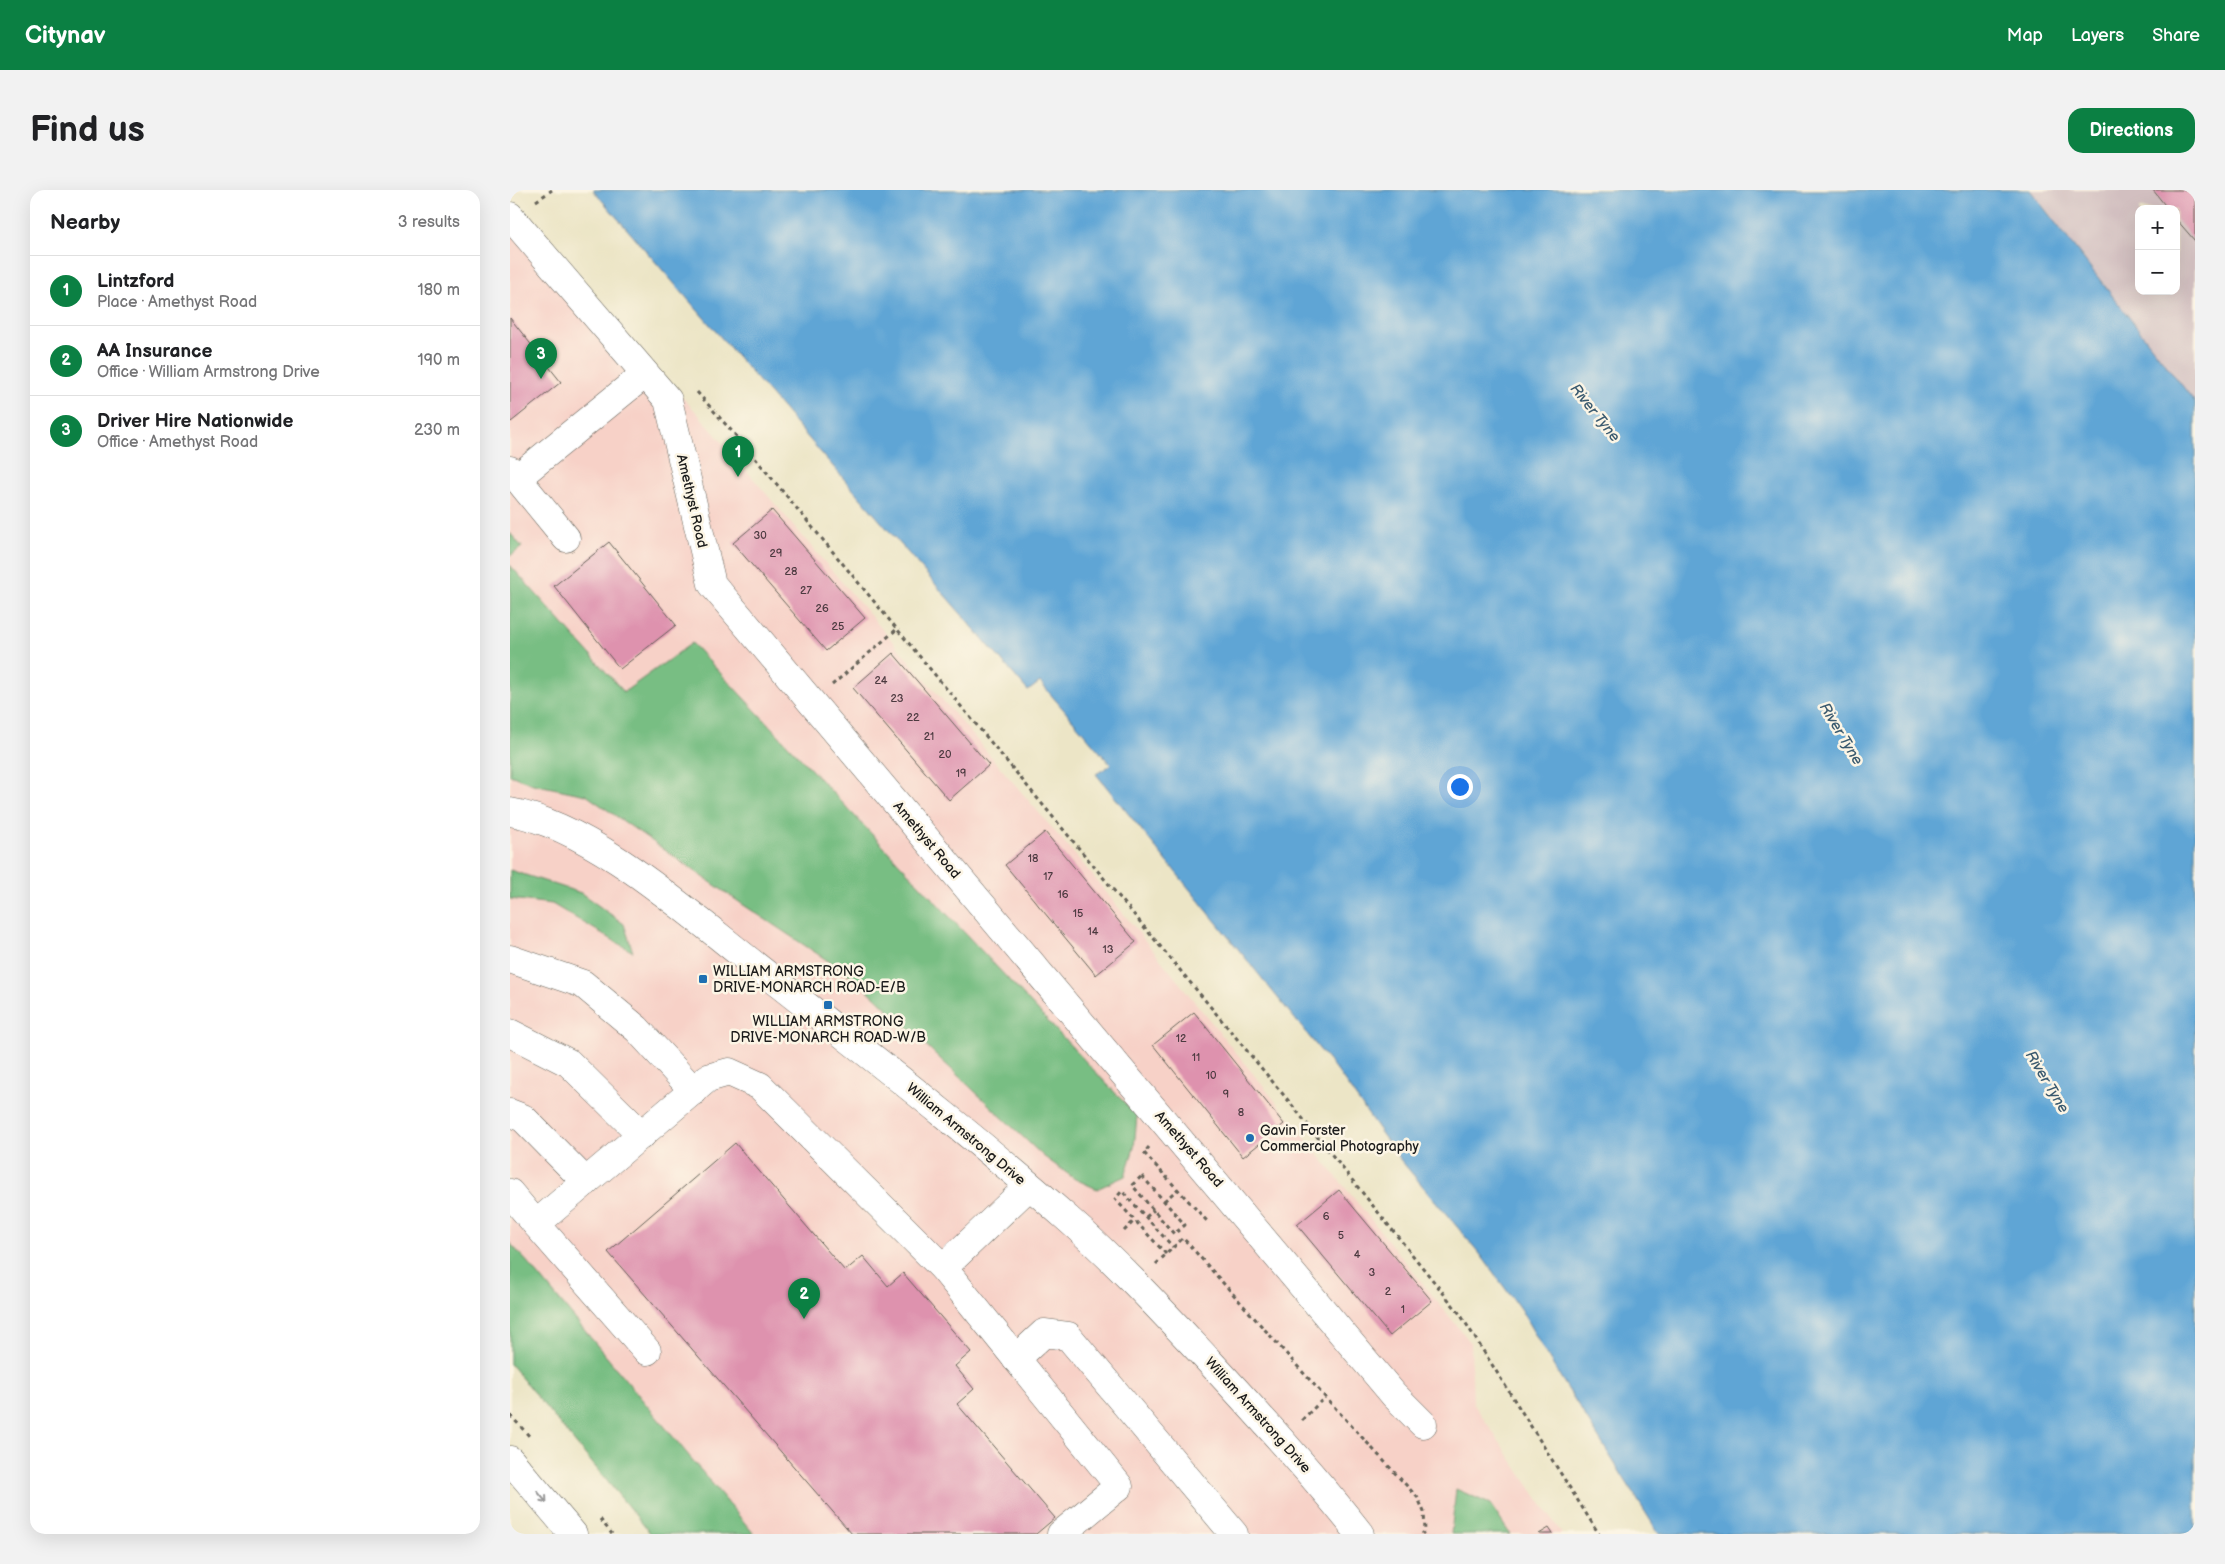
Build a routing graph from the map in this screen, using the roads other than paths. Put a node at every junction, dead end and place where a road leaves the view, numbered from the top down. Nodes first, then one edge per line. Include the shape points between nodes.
1 (521, 210) edge
2 (645, 374) junction
3 (513, 474) edge
4 (566, 538) dead end
5 (510, 812) edge
6 (510, 959) edge
7 (510, 1033) edge
8 (694, 1091) junction
9 (510, 1113) edge
10 (642, 1135) junction
11 (586, 1182) junction
12 (1029, 1186) junction
13 (510, 1193) edge
14 (536, 1224) junction
15 (943, 1268) junction
16 (647, 1351) dead end
17 (1016, 1359) junction
18 (1423, 1424) dead end
19 (510, 1460) edge
20 (573, 1534) edge
21 (1061, 1534) edge
22 (1234, 1534) edge
23 (1360, 1534) edge

1 - 2 street, Amethyst Road
2 - 3 street
2 - 18 street, Amethyst Road via 668,400 712,584 1394,1395
3 - 4 street
5 - 12 street, William Armstrong Drive via 530,816 591,844 658,889 944,1114
6 - 8 street via 582,984 637,1029
7 - 10 street via 569,1063
8 - 10 street
8 - 15 street via 708,1078 729,1072 760,1086
9 - 11 street via 523,1118
10 - 11 street
11 - 14 street
12 - 15 street
12 - 23 street, William Armstrong Drive via 1142,1290 1282,1440
13 - 14 street
14 - 16 street
15 - 17 street
17 - 21 street via 1119,1486
17 - 22 street via 1044,1333 1068,1336
19 -> 20 street

